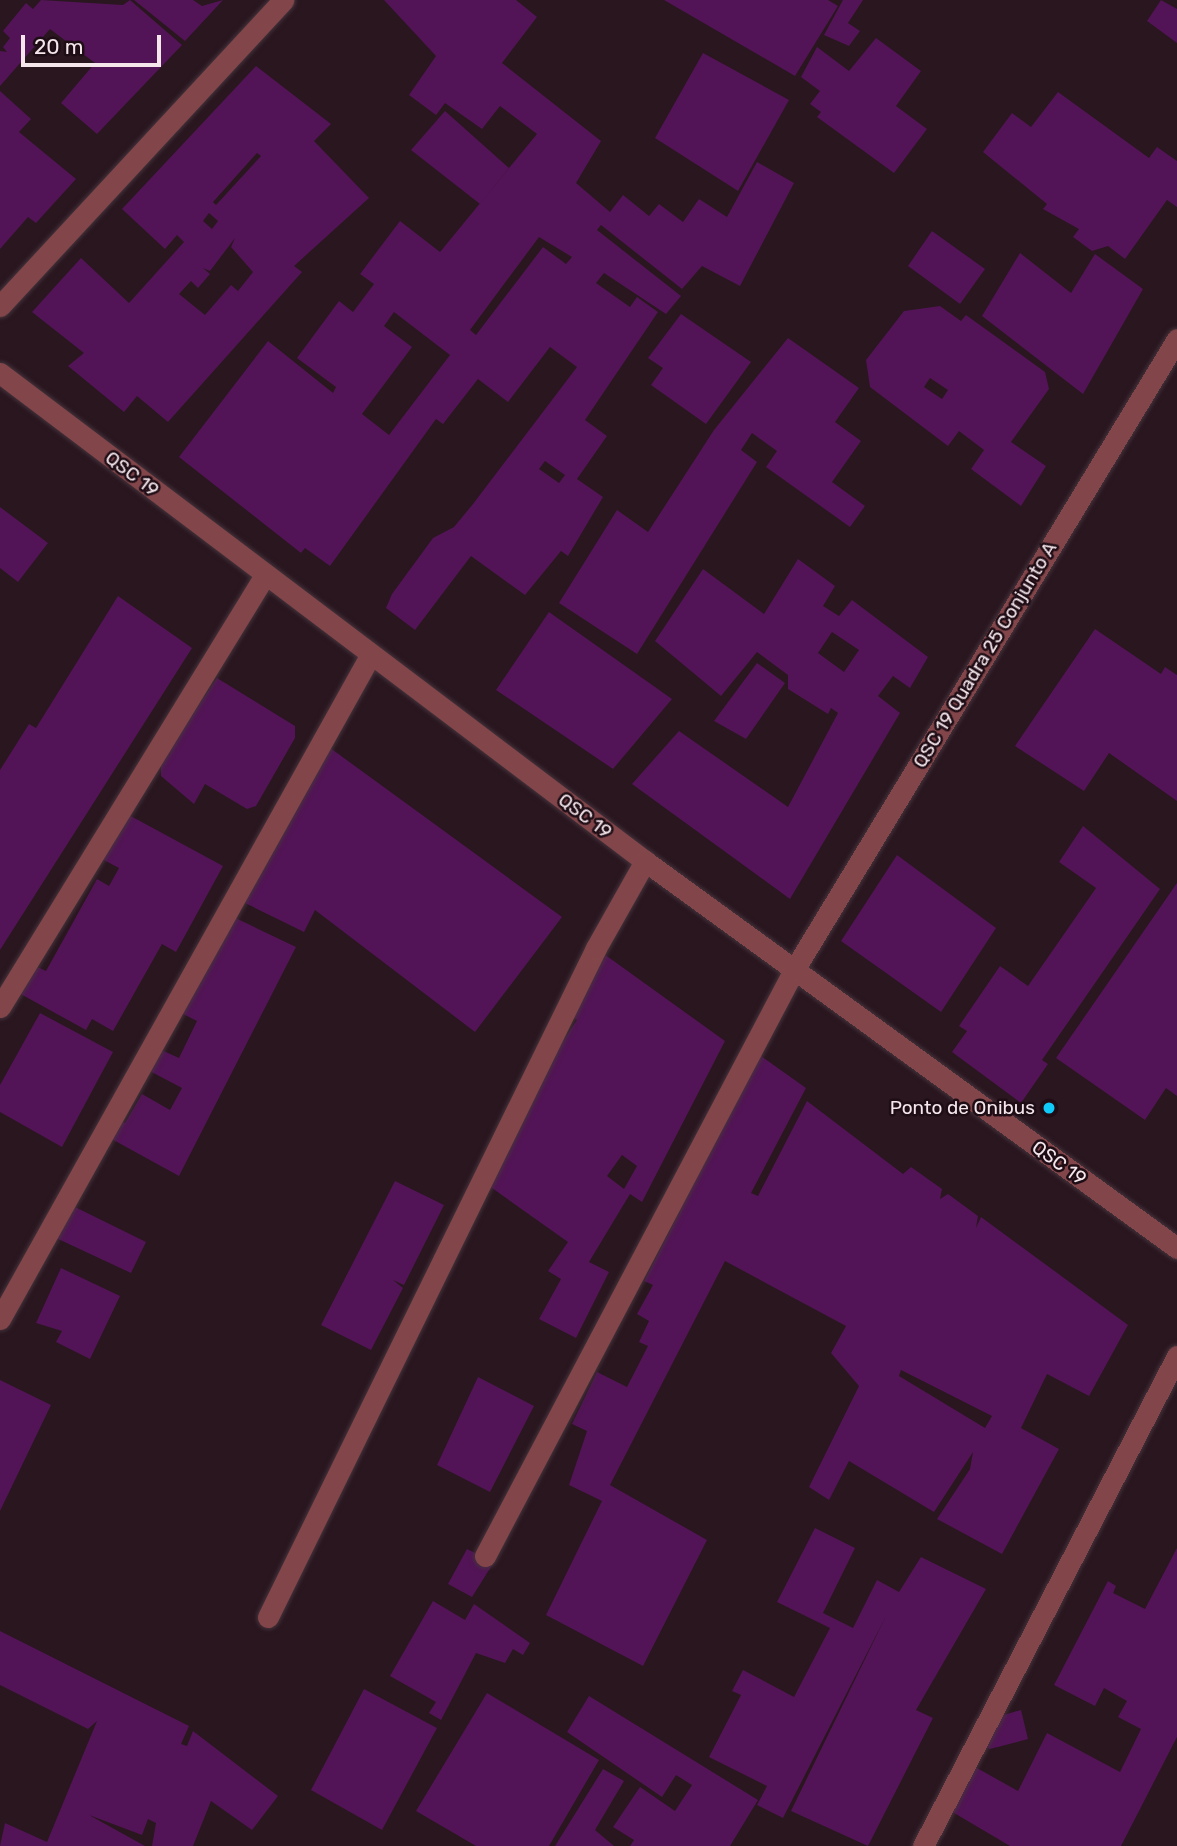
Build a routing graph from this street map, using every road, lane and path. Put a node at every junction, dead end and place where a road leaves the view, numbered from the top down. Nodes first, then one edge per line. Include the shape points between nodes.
1 (283, 0) edge
2 (0, 306) edge
3 (1177, 339) edge
4 (0, 373) edge
5 (265, 575) junction
6 (370, 656) junction
7 (645, 861) junction
8 (794, 970) junction
9 (0, 1007) edge
10 (1177, 1248) edge
11 (0, 1319) edge
12 (1177, 1356) edge
13 (485, 1556) dead end
14 (268, 1617) dead end
15 (923, 1846) edge

1 - 2 street
3 - 8 street, QSC 19 Quadra 25 Conjunto A
4 - 5 street, QSC 19
5 - 6 street, QSC 19
5 - 9 street
6 - 7 street, QSC 19
6 - 11 street
7 - 8 street, QSC 19
7 - 14 street via 596,948
8 - 10 street, QSC 19
8 - 13 street, QSC 19 Quadra 25 Conjunto A
12 - 15 street

